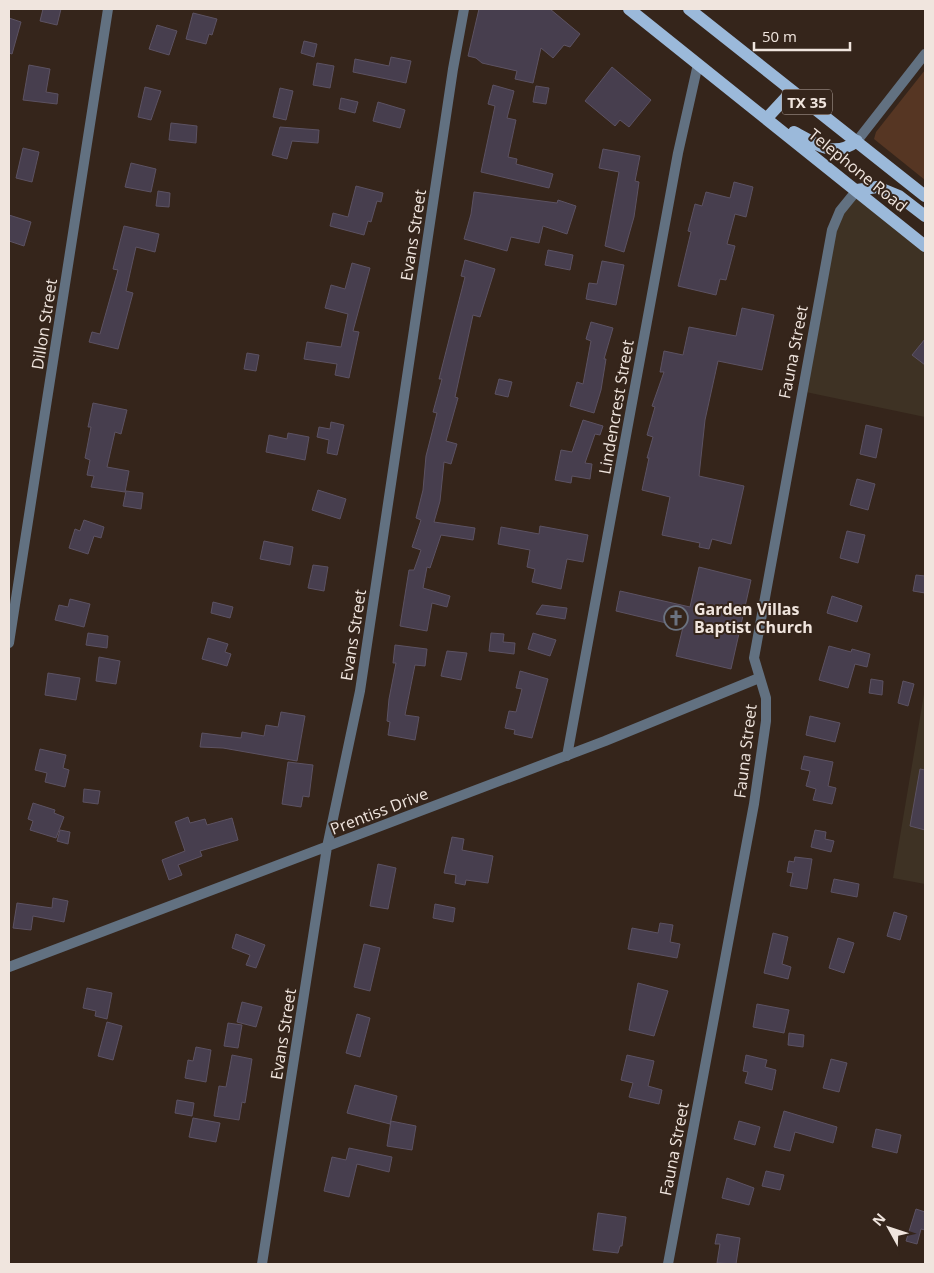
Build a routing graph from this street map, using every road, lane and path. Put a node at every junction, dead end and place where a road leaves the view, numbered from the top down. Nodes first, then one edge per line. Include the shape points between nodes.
1 (108, 9) edge
2 (464, 9) edge
3 (629, 9) edge
4 (690, 10) edge
5 (925, 54) edge
6 (698, 64) junction
7 (792, 91) junction
8 (768, 118) junction
9 (857, 141) junction
10 (857, 190) junction
11 (925, 196) edge
12 (925, 216) edge
13 (925, 246) edge
14 (9, 643) edge
15 (759, 678) junction
16 (567, 756) junction
17 (327, 847) junction
18 (9, 967) edge
19 (262, 1264) edge
20 (668, 1264) edge

1 - 14 street, Dillon Street
2 - 17 street, Evans Street via 360,691
3 - 6 main road, Telephone Road / TX 35
4 - 7 main road, Telephone Road / TX 35
5 - 9 street
6 - 8 main road, Telephone Road / TX 35
6 - 16 street, Lindencrest Street via 676,163
7 - 8 main road
7 - 9 main road, Telephone Road / TX 35
8 - 9 main road via 824,148 847,148
8 - 10 main road, Telephone Road / TX 35
9 - 11 main road, Telephone Road / TX 35
10 - 12 main road via 877,187 899,196
10 - 13 main road, Telephone Road / TX 35
10 - 15 street, Fauna Street via 840,211 832,230 754,658
15 - 16 street, Prentiss Drive
15 - 20 street, Fauna Street via 766,698 766,721 754,804
16 - 17 street, Prentiss Drive
17 - 18 street, Prentiss Drive
17 - 19 street, Evans Street

